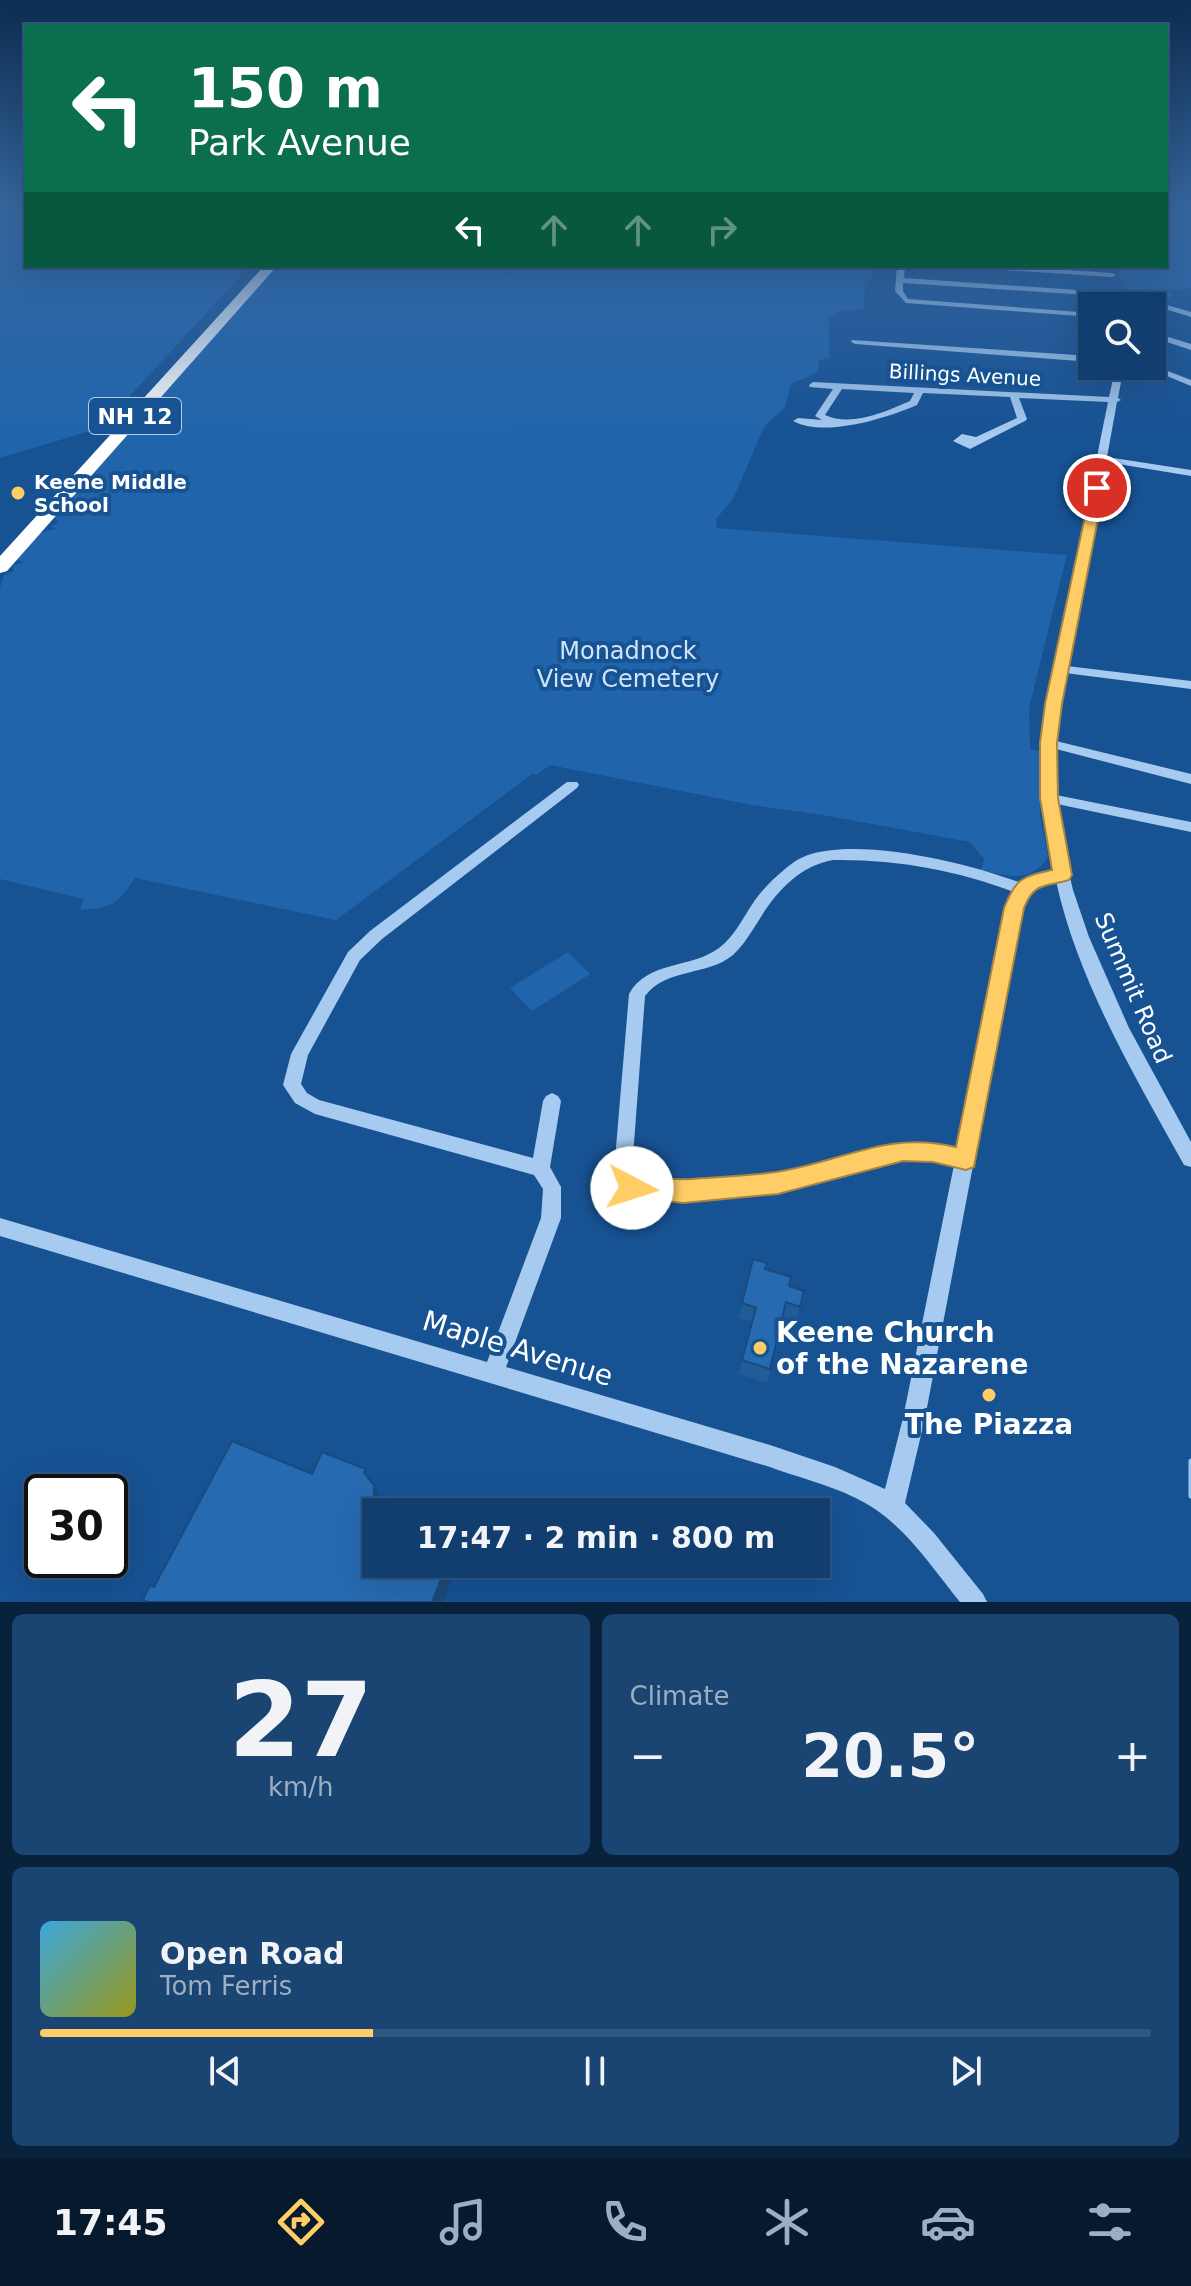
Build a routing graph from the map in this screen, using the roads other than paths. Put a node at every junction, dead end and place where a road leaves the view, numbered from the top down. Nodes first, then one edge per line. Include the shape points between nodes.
1 (253, 286) edge
2 (899, 286) edge
3 (963, 286) edge
4 (1078, 296) edge
5 (1166, 307) edge
6 (1078, 314) edge
7 (1191, 315) edge
8 (1166, 339) edge
9 (855, 342) dead end
10 (1191, 347) edge
11 (1078, 358) edge
12 (1166, 373) edge
13 (1118, 380) edge
14 (1191, 383) edge
15 (813, 385) dead end
16 (839, 386) junction
17 (920, 390) junction
18 (1014, 395) junction
19 (1116, 400) junction
20 (798, 421) dead end
21 (832, 421) junction
22 (977, 440) dead end
23 (1103, 459) junction
24 (1191, 473) edge
25 (0, 567) edge
26 (1060, 669) junction
27 (1191, 685) edge
28 (1049, 743) junction
29 (1191, 779) edge
30 (572, 785) dead end
31 (1049, 798) junction
32 (1191, 827) edge
33 (1062, 875) junction
34 (1022, 889) junction
35 (552, 1101) dead end
36 (1191, 1159) edge
37 (966, 1160) junction
38 (540, 1168) junction
39 (0, 1227) edge
40 (494, 1372) junction
41 (892, 1508) junction
42 (975, 1602) edge

1 - 25 highway, NH 12
2 - 6 street via 906,301
3 - 4 street
5 - 7 street
8 - 10 street
9 - 11 street
12 - 14 street
13 - 19 street, Summit Road
15 - 16 street, Billings Avenue
16 - 17 street, Billings Avenue
16 - 21 street via 820,416
17 - 18 street, Billings Avenue
17 - 21 street via 914,403 890,413
18 - 19 street, Billings Avenue
18 - 22 street via 1022,419
19 - 23 street, Summit Road
20 - 21 street
23 - 24 street
23 - 26 street, Summit Road
26 - 27 street
26 - 28 street, Summit Road
28 - 29 street
28 - 31 street, Summit Road
30 - 38 street via 354,956 300,1054 292,1085 315,1106
31 - 32 street
31 - 33 street, Summit Road
33 - 34 street via 1031,881
33 - 36 street, Summit Road via 1113,1015
34 - 37 street
34 - 37 street via 1002,879 896,858 825,855 793,872 762,901 718,957 647,982 637,994 623,1171 632,1188 683,1191 778,1183 903,1151
35 - 38 street
37 - 41 street
38 - 40 street via 552,1187 551,1218
39 - 40 street, Maple Avenue
40 - 41 street, Maple Avenue via 770,1456 870,1494
41 - 42 street, Maple Avenue

